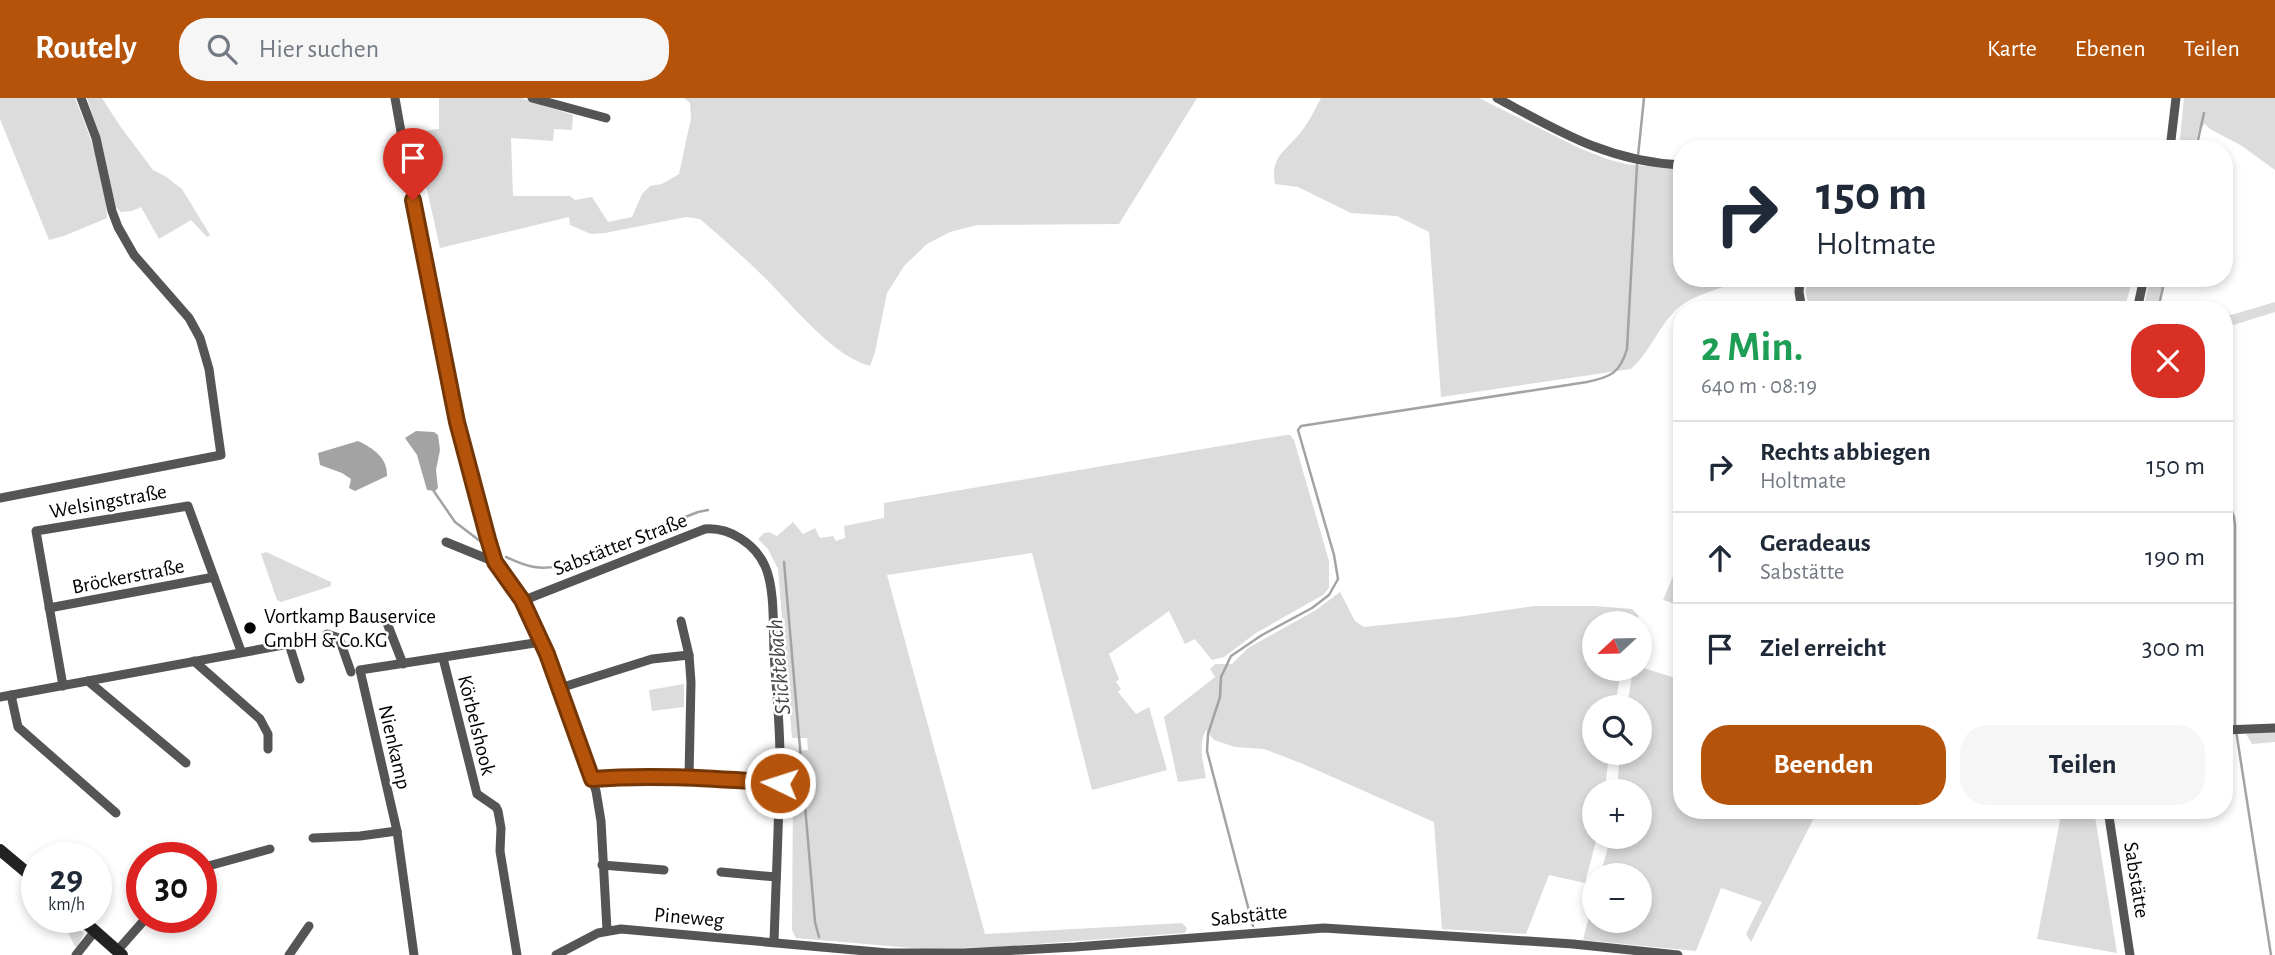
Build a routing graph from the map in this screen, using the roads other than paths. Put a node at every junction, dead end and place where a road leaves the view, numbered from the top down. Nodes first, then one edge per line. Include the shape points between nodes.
1 (81, 98) edge
2 (395, 98) edge
3 (532, 98) edge
4 (1497, 98) edge
5 (2176, 98) edge
6 (606, 118) dead end
7 (2171, 140) edge
8 (1673, 164) edge
9 (0, 498) edge
10 (446, 541) dead end
11 (495, 562) junction
12 (214, 578) junction
13 (522, 600) junction
14 (49, 608) junction
15 (681, 621) dead end
16 (387, 623) dead end
17 (327, 634) dead end
18 (541, 642) junction
19 (241, 651) junction
20 (689, 655) junction
21 (443, 658) junction
22 (194, 661) junction
23 (403, 664) junction
24 (352, 671) junction
25 (300, 679) dead end
26 (88, 681) junction
27 (63, 686) junction
28 (560, 688) junction
29 (10, 695) junction
30 (0, 697) edge
31 (2275, 728) edge
32 (2233, 730) edge
33 (268, 749) dead end
34 (186, 763) dead end
35 (689, 777) junction
36 (592, 779) junction
37 (780, 783) junction
38 (116, 813) dead end
39 (2109, 819) edge
40 (397, 831) junction
41 (313, 838) dead end
42 (270, 849) dead end
43 (0, 850) edge
44 (217, 864) edge
45 (602, 865) junction
46 (21, 868) edge
47 (664, 870) dead end
48 (721, 873) dead end
49 (776, 877) junction
50 (309, 926) dead end
51 (607, 930) junction
52 (93, 933) edge
53 (97, 933) edge
54 (135, 933) edge
55 (774, 942) junction
56 (824, 946) joint
57 (119, 953) edge
58 (76, 955) edge
59 (289, 955) edge
60 (414, 955) edge
61 (517, 955) edge
62 (556, 955) edge
63 (1678, 955) edge
64 (2130, 955) edge

1 - 9 street via 118,227 200,338 221,455
2 - 11 street via 457,422
3 - 6 street
4 - 8 street via 1608,153
5 - 7 street
10 - 11 street
11 - 13 street
12 - 14 street, Bröckerstraße
12 - 14 street, Welsingstraße via 188,506 36,531
12 - 19 street, Welsingstraße
13 - 18 street
13 - 37 street, Sabstätter Straße via 705,529 731,533 751,547 768,579
14 - 27 street, Welsingstraße
15 - 20 street
16 - 23 street
17 - 24 street, Nienkamp via 340,638
18 - 21 street
18 - 28 street
19 - 22 street
19 - 25 street via 289,644
20 - 28 street via 652,659
20 - 35 street
21 - 23 street
21 - 61 street, Körbelshook via 477,794 498,811
22 - 26 street
22 - 33 street via 260,719 268,734
23 - 24 street
24 - 40 street, Nienkamp
26 - 27 street
26 - 34 street
27 - 29 street
28 - 36 street
29 - 30 street
29 - 38 street via 18,727
31 - 32 street
35 - 36 street
35 - 37 street
36 - 45 street via 599,808
37 - 49 street
39 - 64 street, Sabstätte
40 - 41 street
40 - 60 street, Nienkamp
42 - 44 street
43 - 46 main road
45 - 47 street
45 - 51 street
48 - 49 street
49 - 55 street
50 - 59 street
51 - 55 street, Pineweg
51 - 62 street, Pineweg
52 - 58 street
53 - 57 main road
54 - 57 street
55 - 56 street, Pineweg
56 - 63 street, Sabstätte via 888,953 964,953 1324,928 1573,943

